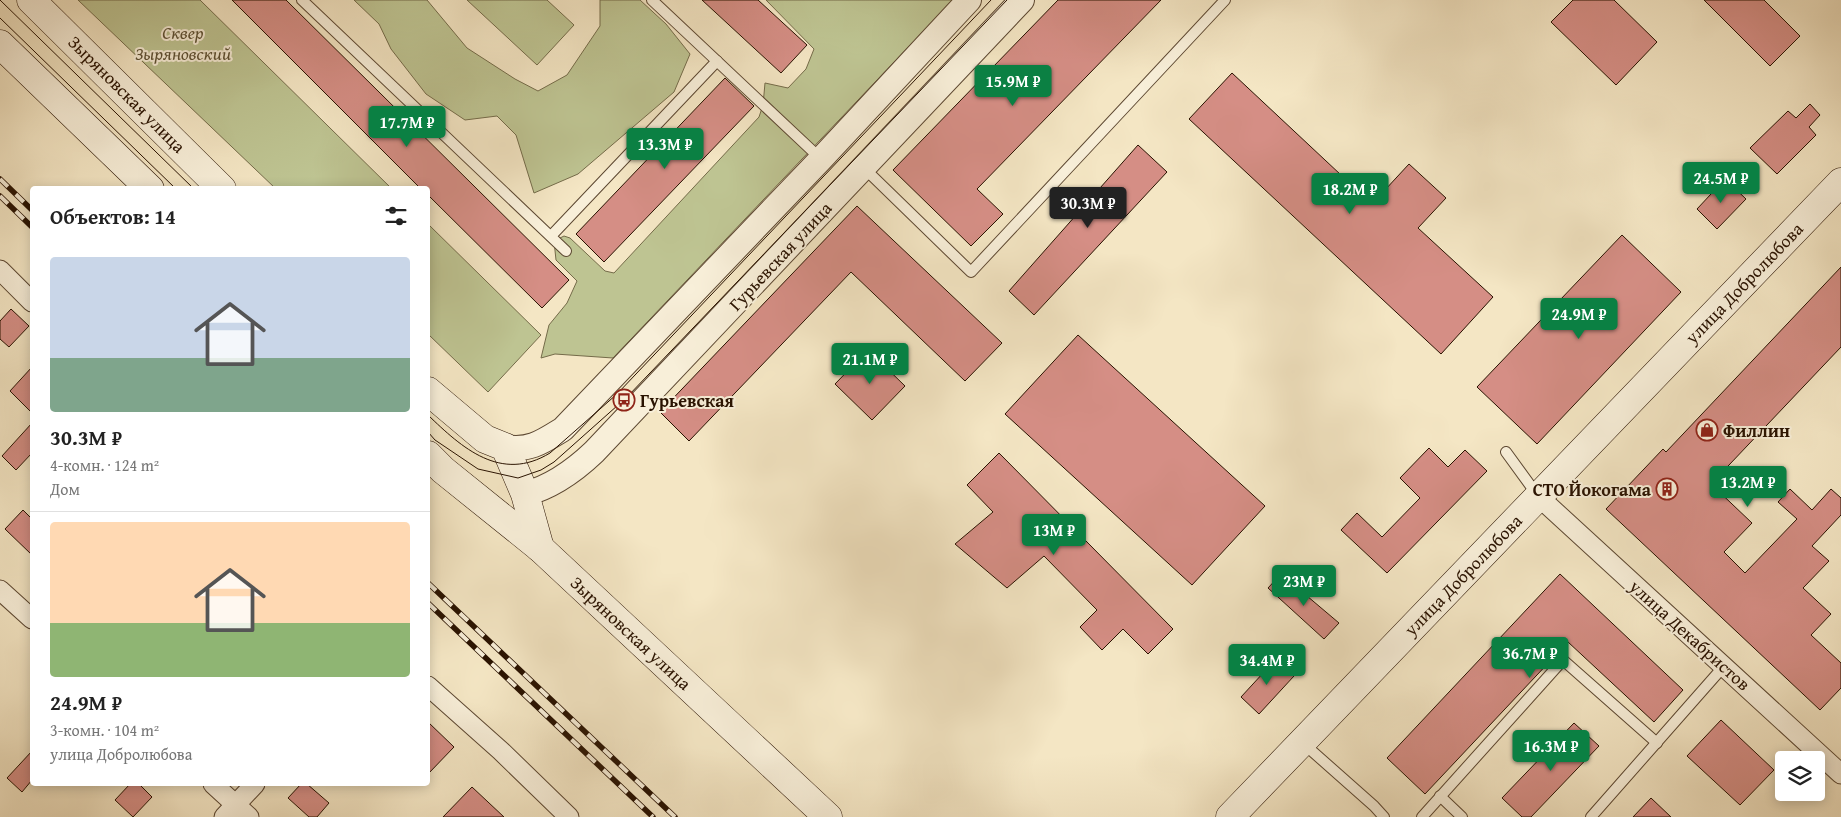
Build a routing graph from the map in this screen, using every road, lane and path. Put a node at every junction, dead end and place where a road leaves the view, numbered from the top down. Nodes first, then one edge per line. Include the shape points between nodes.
1 (31, 0) edge
2 (302, 0) edge
3 (652, 0) edge
4 (969, 0) edge
5 (1022, 0) edge
6 (1226, 0) edge
7 (0, 44) edge
8 (717, 61) junction
9 (821, 159) junction
10 (863, 167) junction
11 (1841, 182) edge
12 (147, 186) edge
13 (219, 186) edge
14 (550, 236) junction
15 (566, 251) dead end
16 (0, 270) edge
17 (30, 300) edge
18 (430, 394) edge
19 (504, 447) junction
20 (1506, 452) dead end
21 (435, 463) edge
22 (525, 494) junction
23 (1539, 497) junction
24 (540, 548) junction
25 (0, 590) edge
26 (30, 617) edge
27 (1724, 666) junction
28 (430, 688) edge
29 (1302, 742) junction
30 (1657, 743) junction
31 (1841, 774) edge
32 (215, 786) edge
33 (254, 786) edge
34 (1440, 796) junction
35 (237, 813) edge
36 (570, 817) edge
37 (828, 817) edge
38 (1230, 817) edge
39 (1384, 817) edge
40 (1422, 817) edge
41 (1462, 817) edge
42 (1591, 817) edge

1 - 13 main road, Зыряновская улица
2 - 14 lane
3 - 8 lane
4 - 9 street, Гурьевская улица
5 - 10 street, Гурьевская улица
6 - 10 lane via 971,272
7 - 12 main road
8 - 9 lane
8 - 14 lane
9 - 19 street, Гурьевская улица via 563,428 533,446 519,450
10 - 22 street, Гурьевская улица via 583,463 553,483
11 - 23 main road, улица Добролюбова
14 - 15 lane
16 - 17 street
18 - 19 main road via 485,440
19 - 22 main road
20 - 23 lane
21 - 22 main road via 466,481
21 - 24 main road, Зыряновская улица
22 - 24 main road
23 - 27 street, улица Декабристов
23 - 29 main road, улица Добролюбова
24 - 37 main road, Зыряновская улица
25 - 26 street
27 - 30 lane
27 - 31 street, улица Декабристов
28 - 36 street
29 - 38 main road, улица Добролюбова
29 - 39 lane
30 - 34 lane via 1563,660
30 - 42 lane
32 - 35 street
33 - 35 street
34 - 40 lane
34 - 41 lane

